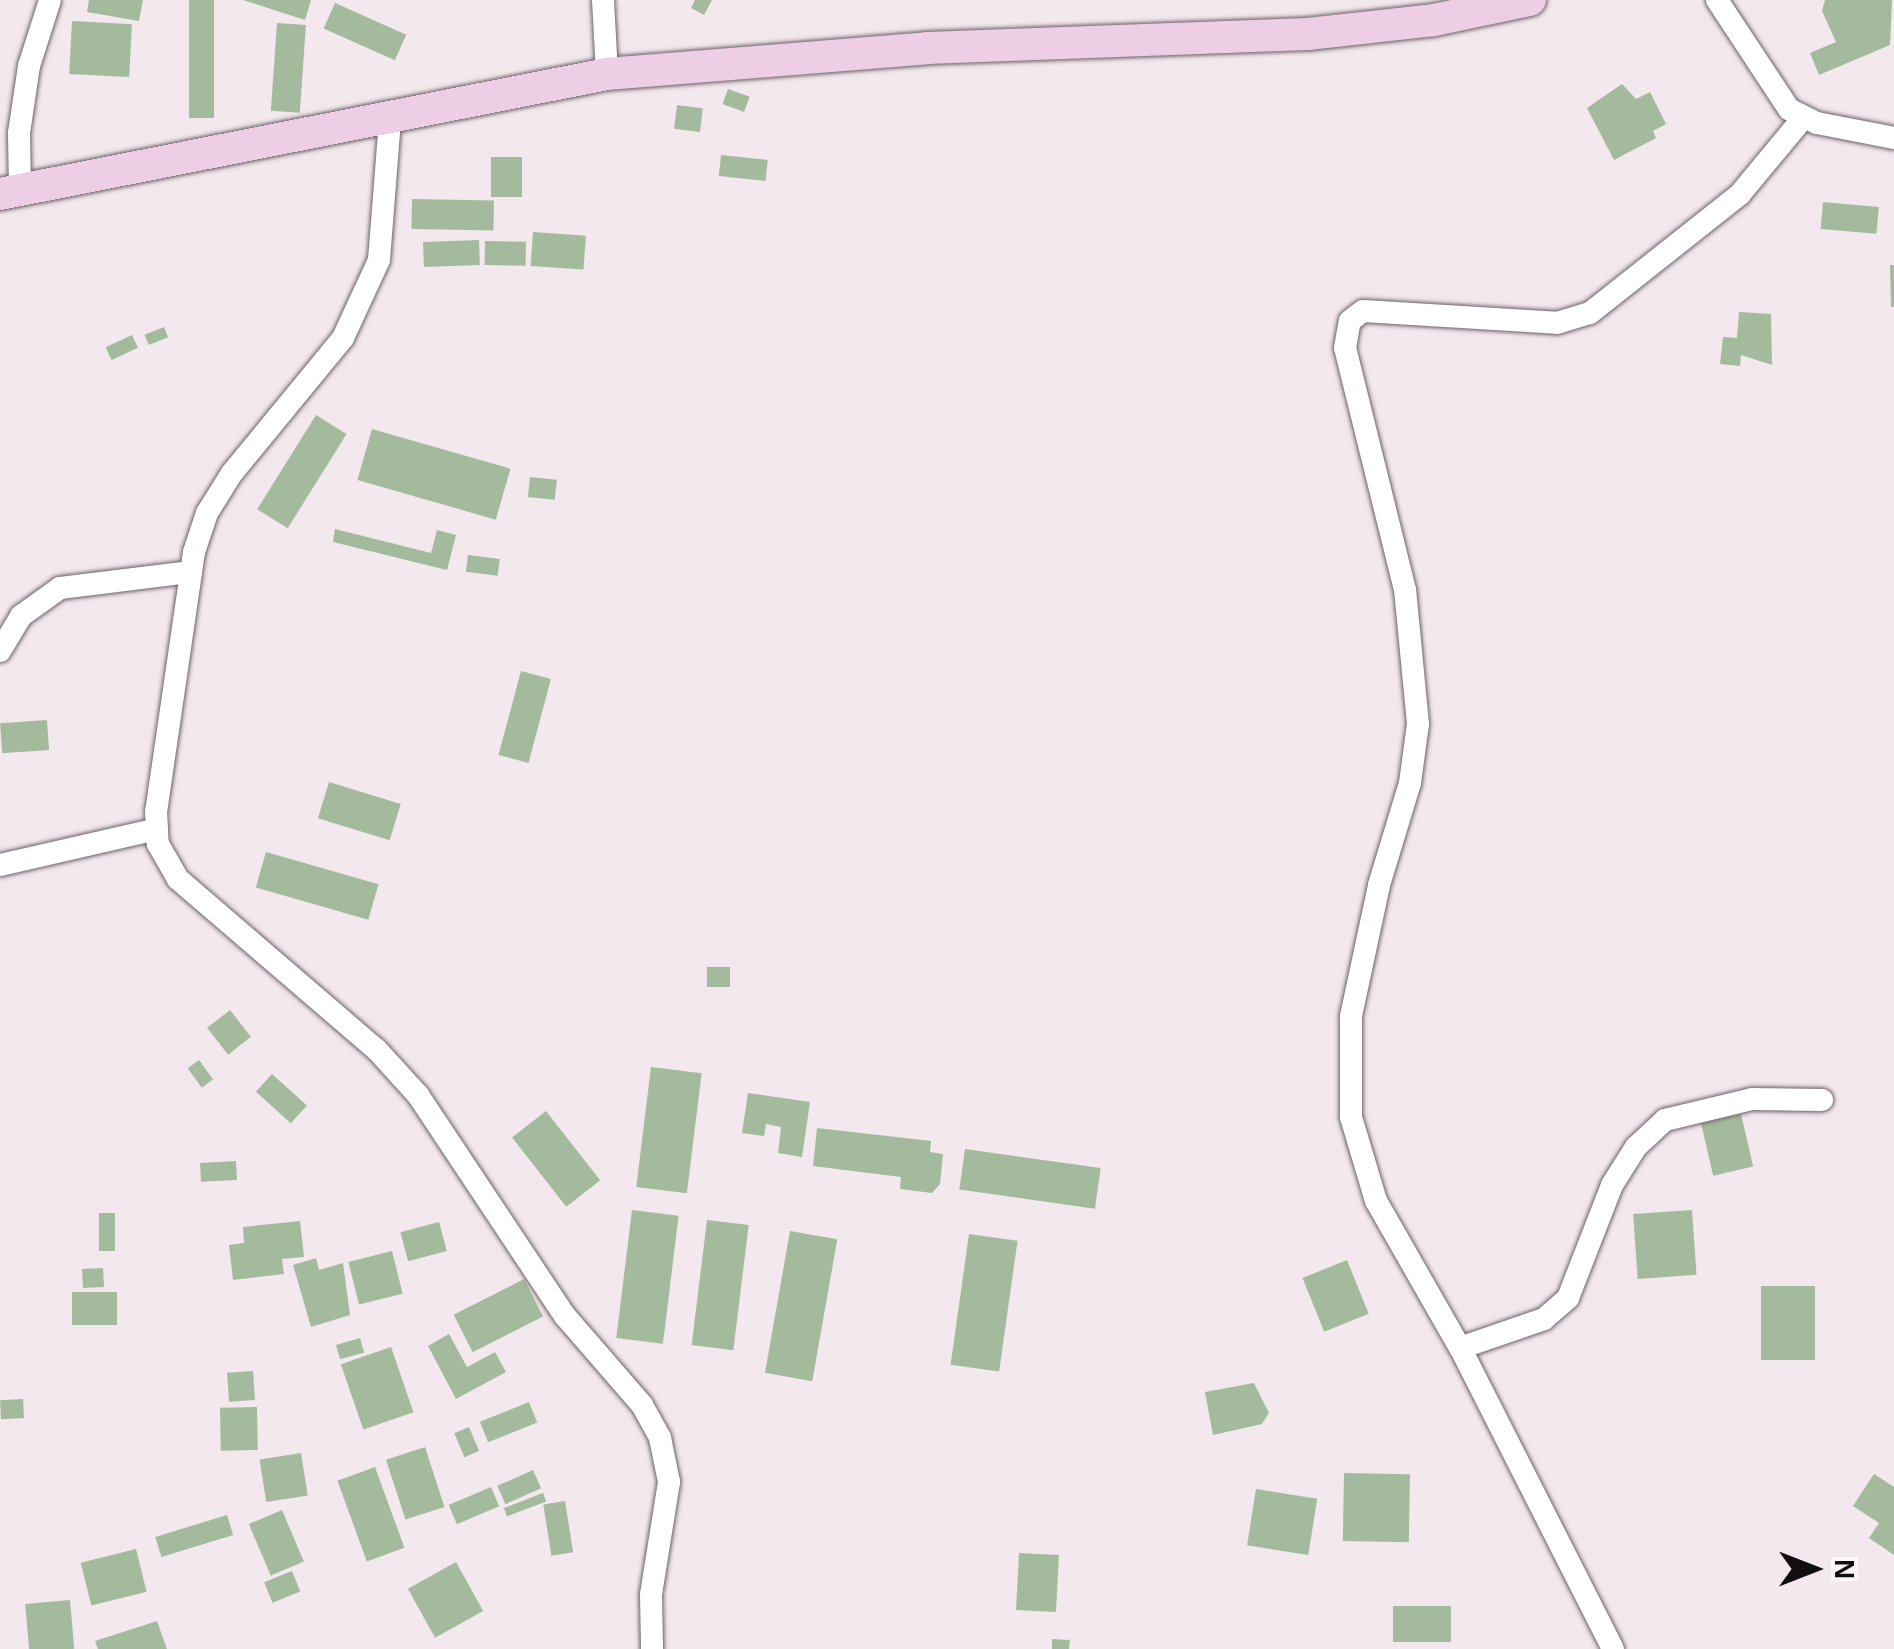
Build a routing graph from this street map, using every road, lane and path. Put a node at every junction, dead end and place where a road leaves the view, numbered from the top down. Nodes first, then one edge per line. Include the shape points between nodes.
1 (50, 0) edge
2 (603, 0) edge
3 (1530, 0) edge
4 (1717, 0) edge
5 (607, 74) junction
6 (1803, 118) junction
7 (390, 120) junction
8 (1894, 138) edge
9 (10, 192) edge
10 (191, 572) junction
11 (0, 651) edge
12 (157, 829) junction
13 (0, 864) edge
14 (1822, 1100) dead end
15 (1460, 1348) junction
16 (652, 1649) edge
17 (1613, 1649) edge

1 - 9 street via 29,66
2 - 5 street
3 - 5 main road via 1434,20 1308,34 927,48
4 - 6 street via 1789,109
5 - 7 main road
6 - 8 street
6 - 15 street via 1740,194 1590,313 1557,322 1363,310 1350,322 1350,386 1386,500 1404,590 1418,724 1410,783 1379,886 1352,1016 1351,1117 1376,1200
7 - 9 main road
7 - 10 street via 380,260 344,338 207,513
10 - 11 street via 86,581 40,596
10 - 12 street
12 - 13 street
12 - 16 street via 178,880 377,1050 418,1095 565,1316 642,1405 660,1438 669,1482 652,1595
14 - 15 street via 1752,1099 1666,1120 1636,1147 1612,1185 1568,1298 1544,1319
15 - 17 street

